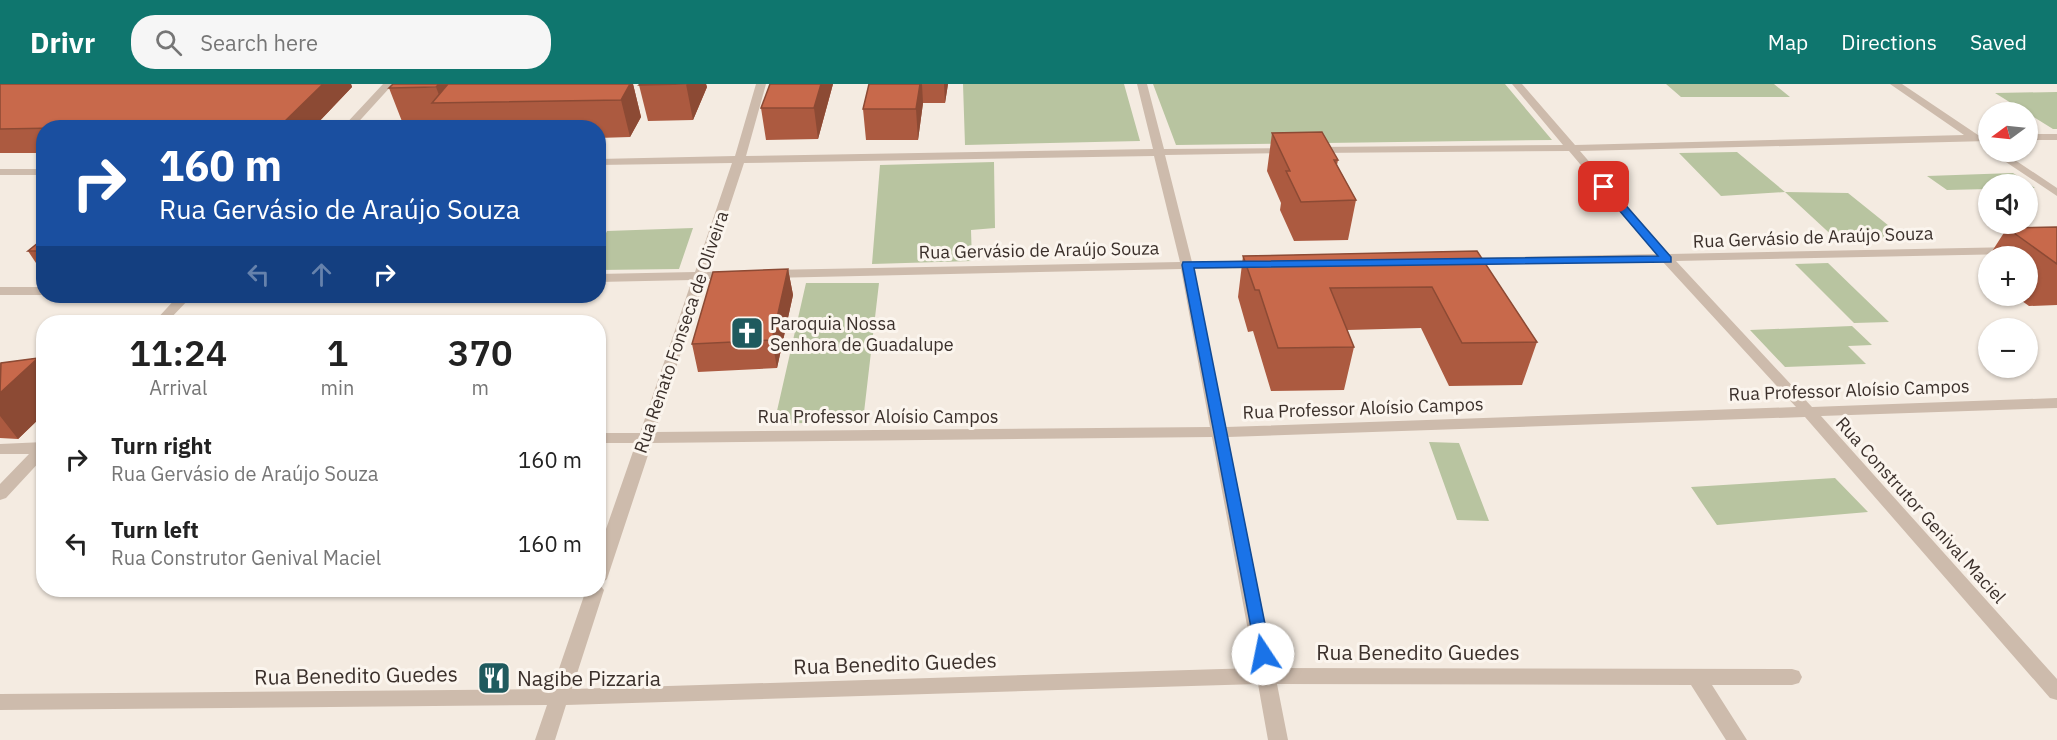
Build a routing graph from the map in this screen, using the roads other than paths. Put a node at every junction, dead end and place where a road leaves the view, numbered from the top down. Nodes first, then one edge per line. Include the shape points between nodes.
1 (387, 84) edge
2 (761, 84) edge
3 (1142, 84) edge
4 (1517, 84) edge
5 (1895, 84) edge
6 (354, 120) edge
7 (2057, 136) edge
8 (2038, 137) edge
9 (1976, 138) joint
10 (1570, 148) junction
11 (1160, 151) junction
12 (739, 160) junction
13 (606, 162) edge
14 (2011, 162) edge
15 (0, 172) edge
16 (36, 172) edge
17 (2057, 193) edge
18 (1978, 251) edge
19 (1667, 260) junction
20 (1451, 262) edge
21 (1271, 264) edge
22 (1187, 265) junction
23 (700, 276) junction
24 (606, 278) edge
25 (0, 291) edge
26 (36, 291) edge
27 (178, 303) edge
28 (167, 315) edge
29 (2057, 403) edge
30 (1808, 411) junction
31 (1219, 432) junction
32 (645, 437) junction
33 (606, 438) edge
34 (36, 448) edge
35 (0, 449) edge
36 (36, 455) edge
37 (0, 494) edge
38 (606, 555) edge
39 (593, 597) edge
40 (1267, 676) junction
41 (1696, 677) junction
42 (1792, 677) dead end
43 (2057, 692) edge
44 (560, 697) junction
45 (0, 702) edge
46 (545, 740) edge
47 (1278, 740) edge
48 (1737, 740) edge

1 - 6 street
2 - 12 street, Rua Renato Fonseca de Oliveira
3 - 11 street
4 - 10 street, Rua Construtor Genival Maciel
5 - 9 street
7 - 8 street
9 - 10 street
10 - 11 street
10 - 19 street, Rua Construtor Genival Maciel
11 - 12 street
11 - 22 street
12 - 13 street
12 - 23 street, Rua Renato Fonseca de Oliveira
14 - 17 street
15 - 16 street
18 - 19 street, Rua Gervásio de Araújo Souza
19 - 20 street, Rua Gervásio de Araújo Souza
19 - 30 street, Rua Construtor Genival Maciel
21 - 22 street, Rua Gervásio de Araújo Souza
22 - 23 street, Rua Gervásio de Araújo Souza
22 - 31 street
23 - 24 street, Rua Gervásio de Araújo Souza
23 - 32 street, Rua Renato Fonseca de Oliveira
25 - 26 street
27 - 28 street
29 - 30 street, Rua Professor Aloísio Campos
30 - 31 street, Rua Professor Aloísio Campos
30 - 43 street, Rua Construtor Genival Maciel
31 - 32 street, Rua Professor Aloísio Campos
31 - 40 street
32 - 33 street, Rua Professor Aloísio Campos
32 - 38 street, Rua Renato Fonseca de Oliveira
34 - 35 street
36 - 37 street
39 - 44 street
40 - 41 street, Rua Benedito Guedes
40 - 44 street, Rua Benedito Guedes
40 - 47 street
41 - 42 street, Rua Benedito Guedes
41 - 48 street
44 - 45 street, Rua Benedito Guedes
44 - 46 street

